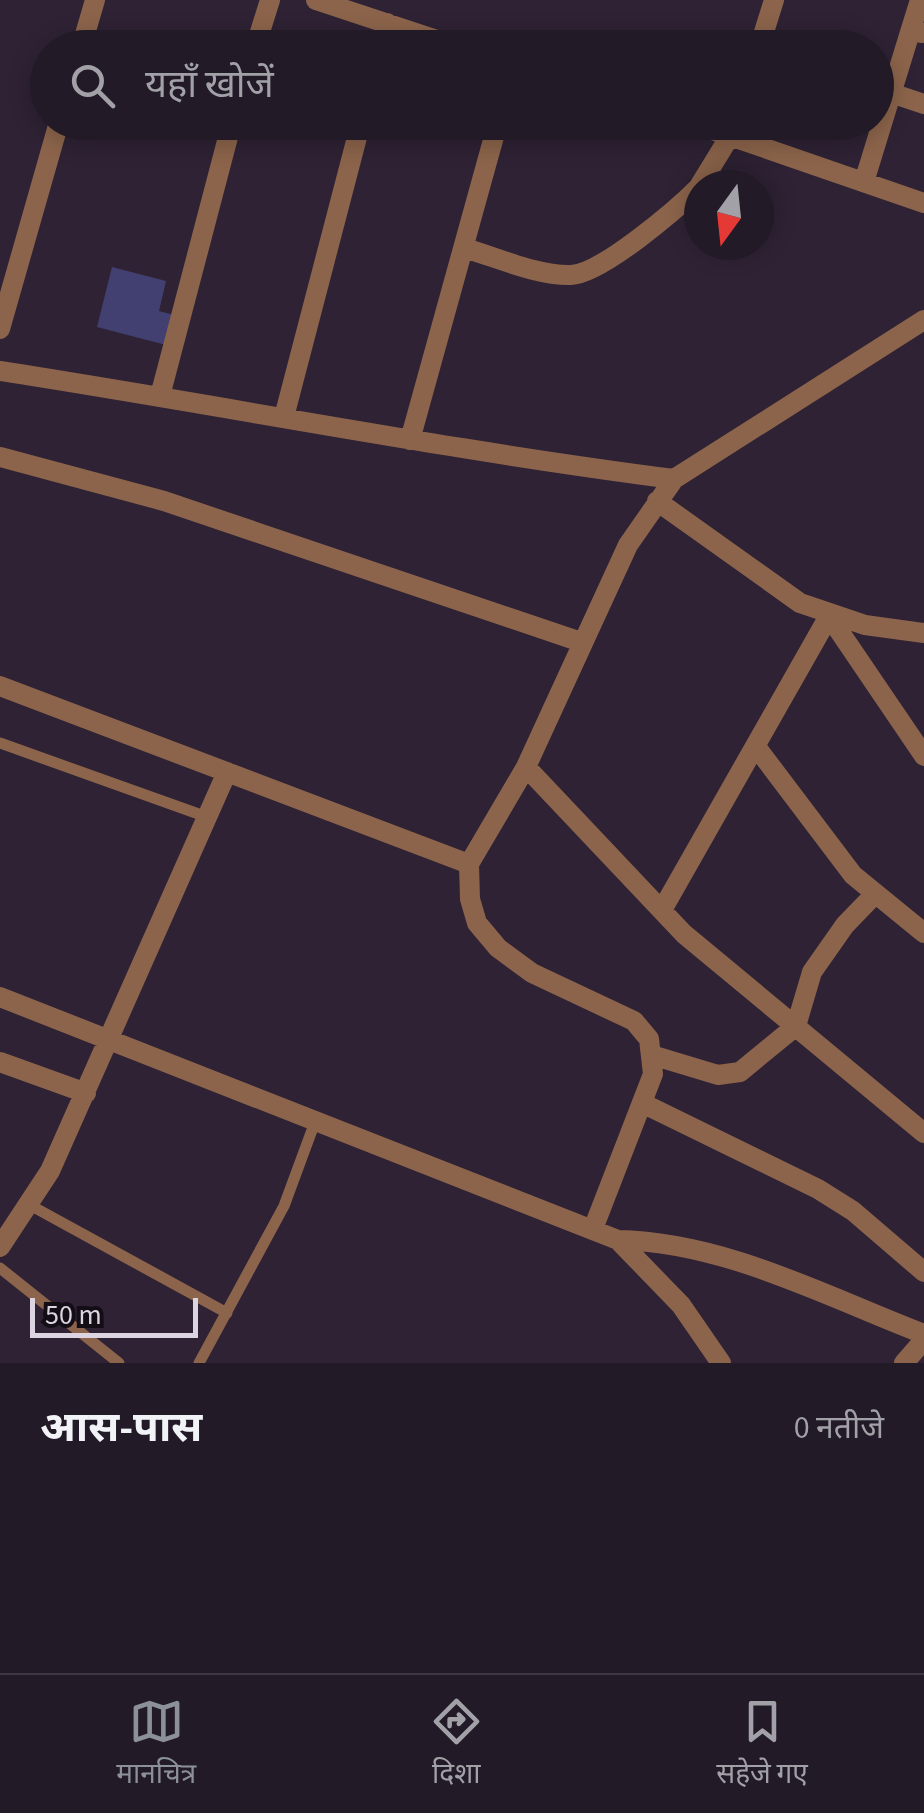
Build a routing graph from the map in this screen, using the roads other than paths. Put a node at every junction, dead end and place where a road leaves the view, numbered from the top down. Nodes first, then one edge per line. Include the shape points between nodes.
1 (94, 0) edge
2 (270, 0) edge
3 (316, 0) edge
4 (774, 0) edge
5 (920, 0) edge
6 (387, 23) junction
7 (86, 30) edge
8 (261, 30) edge
9 (385, 30) edge
10 (408, 30) edge
11 (764, 30) edge
12 (917, 32) edge
13 (894, 86) edge
14 (894, 94) edge
15 (924, 104) edge
16 (55, 140) edge
17 (227, 140) edge
18 (356, 140) edge
19 (493, 140) edge
20 (726, 140) edge
21 (759, 140) edge
22 (877, 140) edge
23 (709, 170) edge
24 (864, 182) junction
25 (684, 203) edge
26 (924, 203) edge
27 (464, 248) junction
28 (924, 320) edge
29 (0, 329) edge
30 (0, 371) edge
31 (160, 396) junction
32 (284, 416) junction
33 (410, 440) junction
34 (0, 457) edge
35 (674, 479) junction
36 (657, 501) junction
37 (829, 616) junction
38 (924, 633) edge
39 (581, 642) junction
40 (0, 686) edge
41 (0, 744) edge
42 (756, 748) junction
43 (924, 756) edge
44 (526, 767) junction
45 (226, 772) junction
46 (207, 817) junction
47 (470, 864) junction
48 (874, 895) junction
49 (662, 910) junction
50 (924, 933) edge
51 (0, 997) edge
52 (796, 1026) junction
53 (112, 1038) junction
54 (654, 1056) junction
55 (0, 1062) edge
56 (86, 1093) junction
57 (642, 1103) junction
58 (314, 1122) junction
59 (924, 1133) edge
60 (28, 1204) junction
61 (593, 1229) junction
62 (2, 1239) edge
63 (618, 1240) junction
64 (0, 1268) edge
65 (924, 1272) edge
66 (227, 1313) junction
67 (924, 1337) edge
68 (118, 1363) edge
69 (199, 1363) edge
70 (721, 1363) edge
71 (904, 1363) edge

1 - 7 street
2 - 8 street
3 - 6 street
4 - 11 street
5 - 12 street
6 - 9 street
6 - 10 street
12 - 13 street
14 - 15 street
16 - 29 street
17 - 31 street
18 - 32 street
19 - 27 street
20 - 23 street
21 - 24 street
22 - 24 street
24 - 26 street
25 - 27 street via 578,274
27 - 33 street
28 - 35 street
30 - 31 street
31 - 32 street
32 - 33 street
33 - 35 street
34 - 39 street via 164,501
35 - 36 street
36 - 37 street via 800,603
36 - 39 street
37 - 38 street
37 - 42 street
37 - 43 street
39 - 44 street
40 - 45 street
41 - 46 lane
42 - 48 street
42 - 49 street
44 - 47 street
44 - 49 street
45 - 46 street
45 - 47 street
46 - 53 street
47 - 54 street via 470,900 498,948 532,973 634,1021
48 - 50 street
48 - 52 street via 812,972
49 - 52 street
51 - 53 street
52 - 54 street via 729,1077
52 - 59 street
53 - 56 street
53 - 58 street
54 - 57 street
55 - 56 street
56 - 60 street
57 - 61 street
57 - 65 street via 818,1188
58 - 61 street
58 - 66 lane via 284,1206
60 - 62 street
60 - 66 lane
61 - 63 street
63 - 67 street via 666,1241 712,1252
63 - 70 street via 681,1304
64 - 68 lane
66 - 69 lane
67 - 71 street

